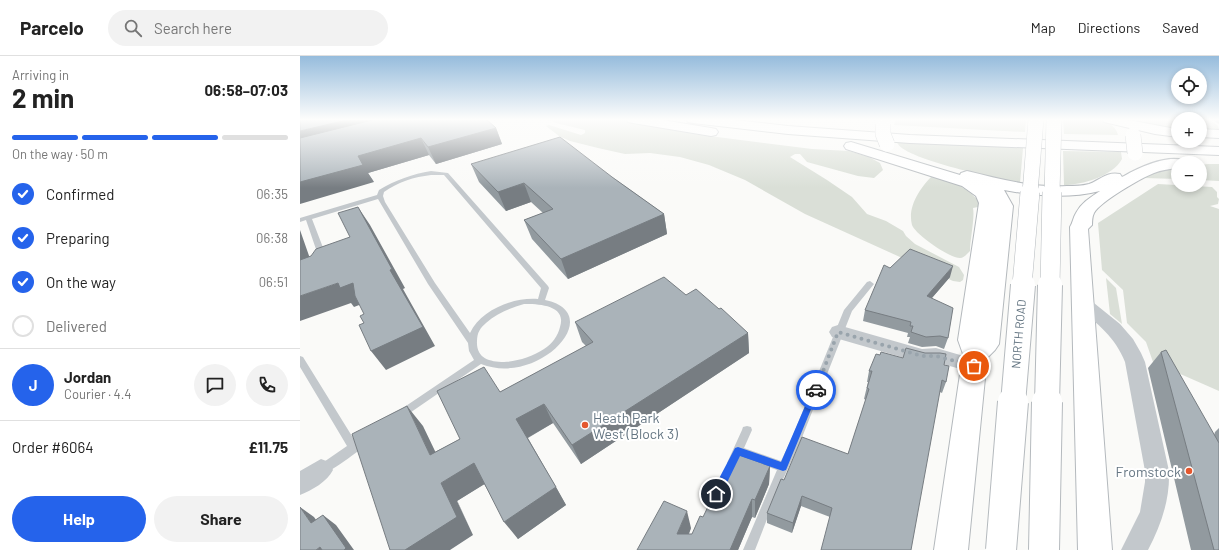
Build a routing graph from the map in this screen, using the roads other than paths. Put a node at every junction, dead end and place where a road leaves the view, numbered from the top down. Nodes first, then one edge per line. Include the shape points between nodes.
1 (804, 142) edge
2 (886, 142) edge
3 (982, 142) edge
4 (1028, 142) edge
5 (1053, 142) edge
6 (1133, 142) edge
7 (851, 146) junction
8 (1219, 151) edge
9 (904, 156) junction
10 (1219, 159) edge
11 (1133, 160) junction
12 (1207, 163) edge
13 (1219, 163) edge
14 (1171, 165) edge
15 (974, 178) junction
16 (1096, 187) junction
17 (380, 196) junction
18 (308, 218) junction
19 (300, 220) edge
20 (1079, 227) junction
21 (326, 265) edge
22 (870, 284) dead end
23 (541, 301) junction
24 (1083, 303) junction
25 (838, 332) junction
26 (471, 341) junction
27 (300, 359) edge
28 (480, 360) junction
29 (975, 360) junction
30 (393, 420) edge
31 (748, 430) dead end
32 (373, 434) edge
33 (354, 448) junction
34 (738, 451) junction
35 (783, 467) junction
36 (322, 470) joint
37 (727, 472) edge
38 (300, 484) edge
39 (749, 550) edge
40 (951, 550) edge
41 (1001, 550) edge
42 (1044, 550) edge
43 (1095, 550) edge
44 (1134, 550) edge

1 - 7 main road
2 - 9 main road, bridge
3 - 8 main road
4 - 41 main road, NORTH ROAD, bridge
5 - 42 main road, bridge
6 - 11 main road, bridge
7 - 9 main road
7 - 29 main road via 968,184 978,188 987,197 970,340
9 - 15 main road
10 - 11 main road via 1177,157
11 - 16 main road
12 - 13 main road
14 - 20 main road via 1146,171 1098,200 1087,209 1083,225
15 - 16 main road via 1015,187 1046,190
15 - 29 main road via 994,190 1004,206 986,344
16 - 20 main road via 1076,209 1074,223
17 - 18 lane
17 - 23 lane via 381,191 388,186 431,172 446,174 545,288
17 - 26 lane
18 - 19 lane
18 - 21 lane
20 - 24 main road
22 - 25 lane via 848,310
23 - 26 lane via 524,301 496,311 475,330
23 - 28 lane via 551,303 566,317 566,327 552,348 538,357 506,366
24 - 43 main road
24 - 44 street via 1125,341 1132,350 1135,362 1158,485 1146,530
25 - 29 street via 922,356
25 - 35 lane
26 - 28 lane via 472,351
27 - 33 lane
28 - 30 lane
29 - 40 main road
31 - 34 lane
32 - 33 lane
33 - 36 lane
34 - 35 lane
34 - 37 lane
35 - 39 lane
36 - 38 street

